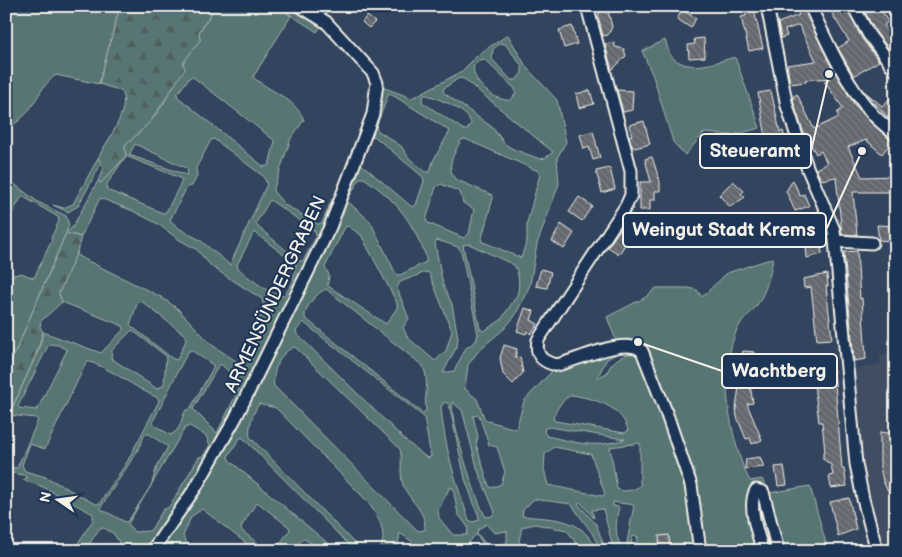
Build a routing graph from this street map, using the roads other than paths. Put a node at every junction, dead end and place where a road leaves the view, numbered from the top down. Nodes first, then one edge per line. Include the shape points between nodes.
1 (300, 6) edge
2 (587, 6) edge
3 (766, 6) edge
4 (810, 6) edge
5 (853, 6) edge
6 (896, 71) edge
7 (896, 134) edge
8 (836, 241) junction
9 (872, 243) dead end
10 (152, 551) edge
11 (700, 551) edge
12 (762, 551) edge
13 (778, 551) edge
14 (877, 551) edge

1 - 10 street, ARMENSÜNDERGRABEN via 326,22 373,73 377,83 372,114 330,227 235,419 196,487
2 - 11 street via 631,171 631,195 538,340 536,350 546,363 557,365 625,344 642,351 692,485
3 - 8 street via 787,106
4 - 7 street via 831,52 853,87 870,111
5 - 6 street via 869,35
8 - 9 street
8 - 14 street via 856,464
12 - 13 street via 754,509 756,490 762,492 766,501

